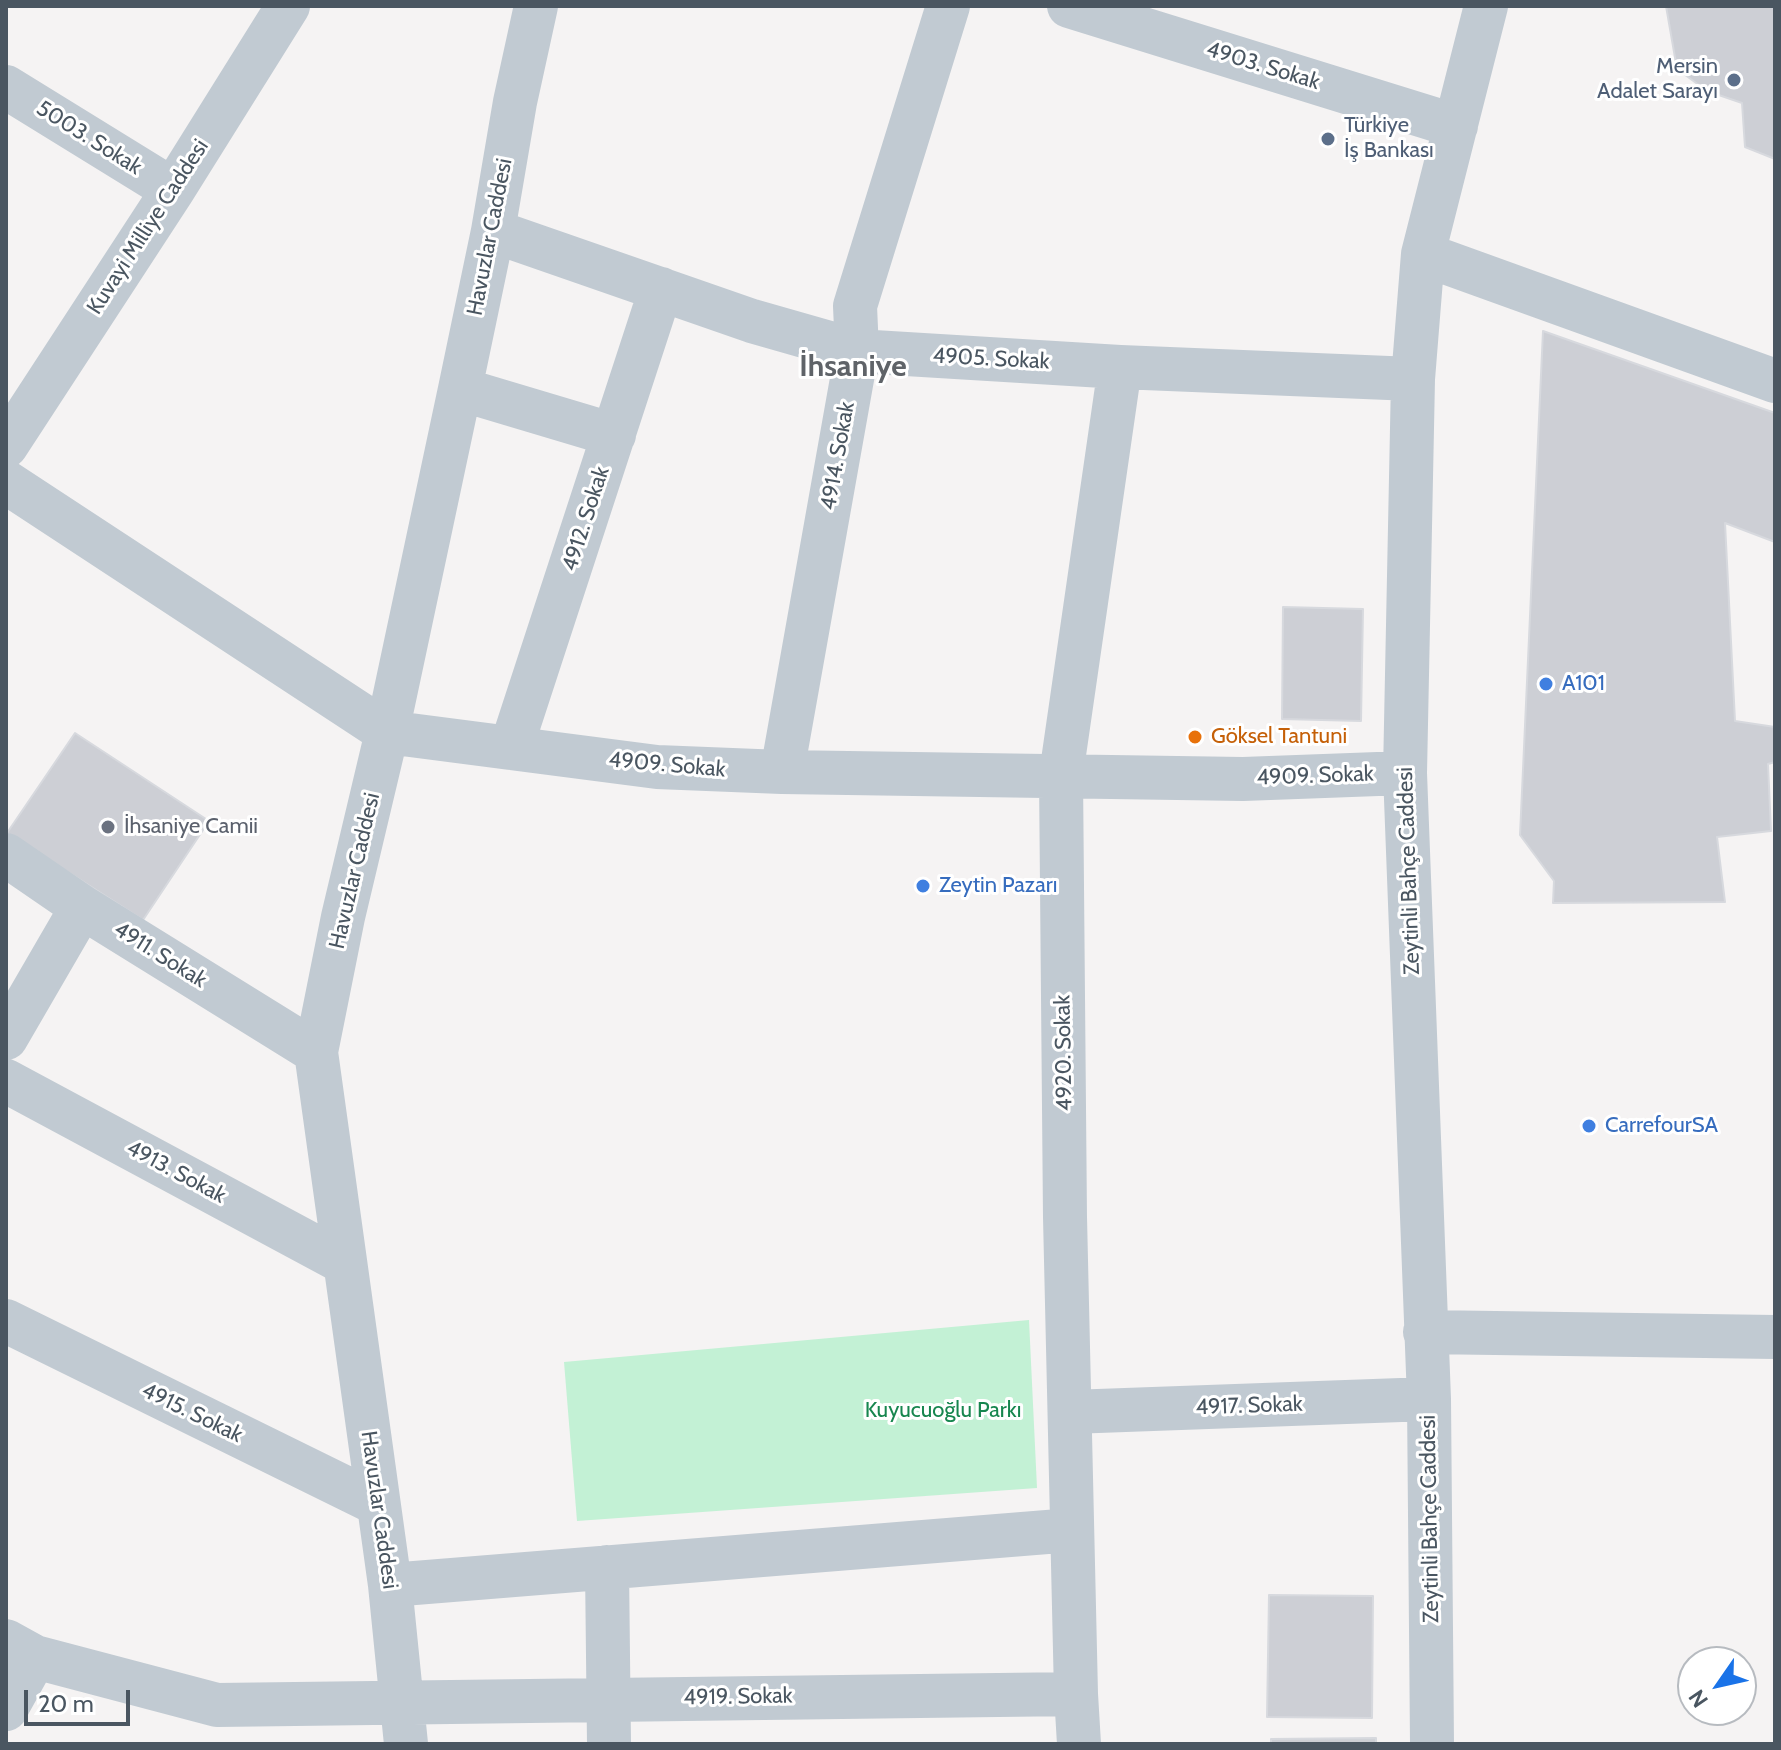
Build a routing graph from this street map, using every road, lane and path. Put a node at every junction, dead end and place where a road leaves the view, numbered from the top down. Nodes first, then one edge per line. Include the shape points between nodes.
1 (288, 6) edge
2 (536, 6) edge
3 (948, 6) edge
4 (1069, 6) edge
5 (1486, 6) edge
6 (6, 87) edge
7 (1456, 126) junction
8 (173, 190) junction
9 (493, 231) junction
10 (1423, 254) junction
11 (661, 289) junction
12 (857, 351) junction
13 (1120, 367) junction
14 (1413, 379) junction
15 (1775, 381) edge
16 (460, 389) junction
17 (614, 435) junction
18 (6, 446) edge
19 (6, 482) edge
20 (387, 732) junction
21 (511, 748) junction
22 (782, 772) junction
23 (1405, 773) junction
24 (1061, 775) junction
25 (6, 855) edge
26 (82, 907) junction
27 (6, 1038) edge
28 (316, 1052) junction
29 (6, 1081) edge
30 (345, 1263) junction
31 (6, 1321) edge
32 (1425, 1332) junction
33 (1775, 1337) edge
34 (1429, 1399) junction
35 (1070, 1412) junction
36 (378, 1504) junction
37 (1072, 1530) junction
38 (607, 1567) junction
39 (390, 1585) junction
40 (20, 1649) edge
41 (1076, 1694) junction
42 (606, 1698) junction
43 (401, 1701) junction
44 (6, 1709) edge
45 (406, 1744) edge
46 (609, 1744) edge
47 (1079, 1744) edge
48 (1432, 1744) edge

1 - 8 street, Kuvayi Milliye Caddesi
2 - 9 street, Havuzlar Caddesi
3 - 12 street, 4914. Sokak via 855,306
4 - 7 street, 4903. Sokak
5 - 7 street, Zeytinli Bahçe Caddesi
6 - 8 street, 5003. Sokak
7 - 10 street, Zeytinli Bahçe Caddesi
8 - 18 street, Kuvayi Milliye Caddesi
9 - 11 street, 4905. Sokak
9 - 16 street, Havuzlar Caddesi
10 - 14 street, Zeytinli Bahçe Caddesi
10 - 15 street
11 - 12 street, 4905. Sokak
11 - 17 street, 4912. Sokak
12 - 13 street, 4905. Sokak
12 - 22 street, 4914. Sokak
13 - 14 street, 4905. Sokak
13 - 24 street, 4920. Sokak
14 - 23 street, Zeytinli Bahçe Caddesi
16 - 17 street
16 - 20 street, Havuzlar Caddesi
17 - 21 street, 4912. Sokak
19 - 20 street, 4909. Sokak
20 - 21 street, 4909. Sokak
20 - 28 street, Havuzlar Caddesi
21 - 22 street, 4909. Sokak via 657,767
22 - 24 street, 4909. Sokak
23 - 24 street, 4909. Sokak via 1243,779
23 - 32 street, Zeytinli Bahçe Caddesi
24 - 35 street, 4920. Sokak
25 - 26 street, 4911. Sokak
26 - 27 street
26 - 28 street, 4911. Sokak
28 - 30 street, Havuzlar Caddesi
29 - 30 street, 4913. Sokak
30 - 36 street, Havuzlar Caddesi
31 - 36 street, 4915. Sokak
32 - 33 street
32 - 34 street, Zeytinli Bahçe Caddesi
34 - 35 street, 4917. Sokak
34 - 48 street, Zeytinli Bahçe Caddesi
35 - 37 street, 4920. Sokak
36 - 39 street, Havuzlar Caddesi
37 - 38 street
37 - 41 street, 4920. Sokak
38 - 39 street
38 - 42 street
39 - 43 street, Havuzlar Caddesi
40 - 43 street, 4919. Sokak via 217,1705
40 - 44 street
41 - 42 street, 4919. Sokak
41 - 47 street, 4920. Sokak
42 - 43 street, 4919. Sokak
42 - 46 street
43 - 45 street, Havuzlar Caddesi

